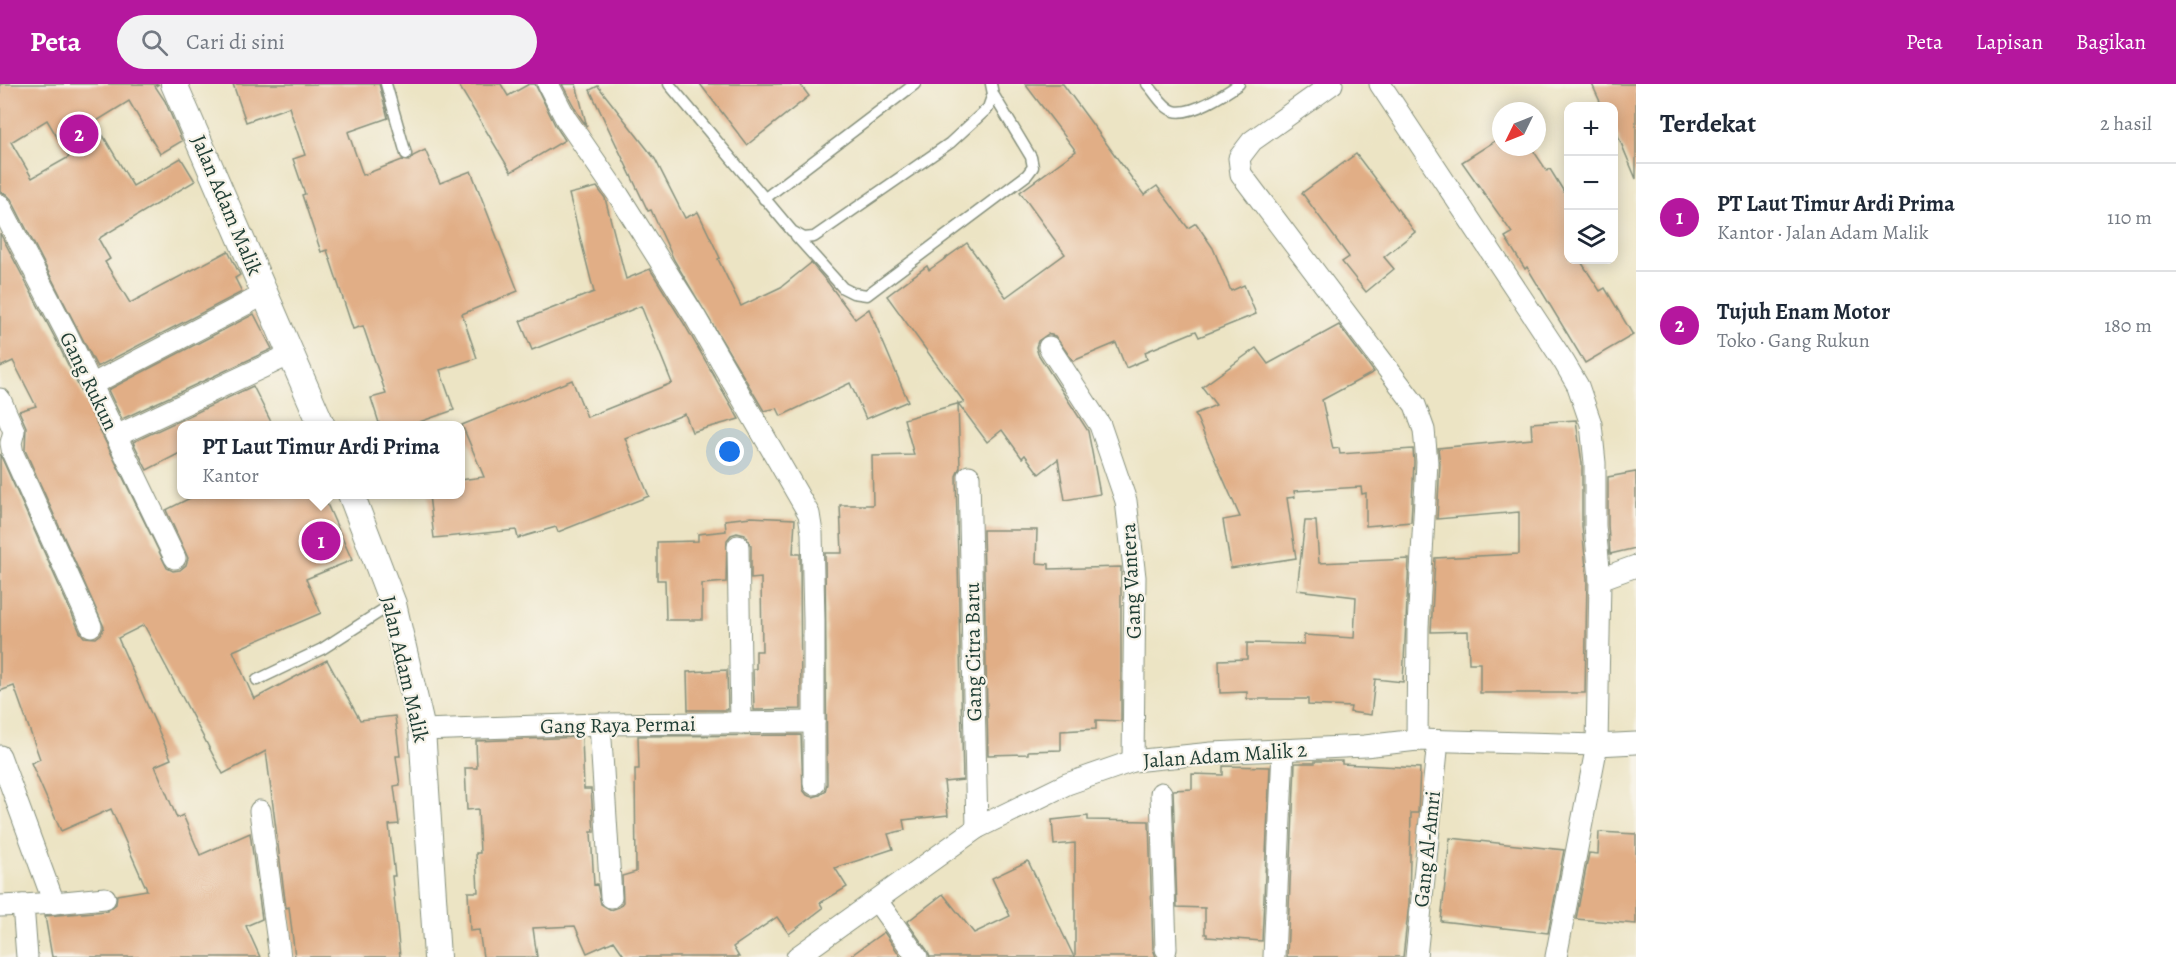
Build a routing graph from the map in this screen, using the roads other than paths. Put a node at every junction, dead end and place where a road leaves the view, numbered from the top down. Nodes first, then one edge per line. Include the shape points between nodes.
1 (174, 84) edge
2 (386, 84) edge
3 (548, 84) edge
4 (669, 84) edge
5 (915, 84) edge
6 (1147, 84) edge
7 (1239, 84) edge
8 (1332, 84) edge
9 (1380, 84) edge
10 (992, 89) edge
11 (406, 154) dead end
12 (764, 199) junction
13 (0, 206) edge
14 (792, 231) junction
15 (265, 294) junction
16 (1049, 347) dead end
17 (291, 354) junction
18 (91, 385) junction
19 (0, 399) edge
20 (320, 421) edge
21 (116, 436) junction
22 (969, 476) dead end
23 (353, 499) edge
24 (738, 546) dead end
25 (175, 558) dead end
26 (1636, 566) edge
27 (1599, 579) junction
28 (393, 604) junction
29 (92, 626) dead end
30 (258, 680) dead end
31 (814, 722) junction
32 (741, 723) junction
33 (600, 724) junction
34 (422, 730) junction
35 (1428, 741) junction
36 (1636, 743) edge
37 (1597, 745) junction
38 (1283, 750) junction
39 (0, 756) edge
40 (1160, 758) junction
41 (1133, 761) junction
42 (814, 784) dead end
43 (260, 811) dead end
44 (978, 828) junction
45 (611, 897) dead end
46 (105, 898) dead end
47 (877, 901) junction
48 (54, 903) junction
49 (22, 905) junction
50 (0, 906) edge
51 (1166, 949) dead end
52 (27, 957) edge
53 (280, 957) edge
54 (436, 957) edge
55 (797, 957) edge
56 (917, 957) edge
57 (1274, 957) edge
58 (1416, 957) edge
59 (1556, 957) edge

1 - 15 street, Jalan Adam Malik
2 - 11 lane
3 - 31 street via 694,315 809,514
4 - 12 lane
5 - 12 lane
6 - 7 lane via 1174,111 1197,108
8 - 35 street, Gang Al-Amri via 1252,141 1239,158 1241,174 1415,405 1424,430 1427,462 1418,627
9 - 27 street via 1578,386 1591,424
10 - 14 lane via 988,108 950,143 813,237 804,238
10 - 14 lane via 1033,167 867,295 843,288
12 - 14 lane
13 - 18 street, Gang Rukun
15 - 17 street, Jalan Adam Malik
15 - 18 street
16 - 41 street, Gang Vantera via 1100,425 1126,501 1135,577
17 - 20 street, Jalan Adam Malik
17 - 21 street
18 - 21 street, Gang Rukun
19 - 29 street via 14,431 13,454
21 - 25 street, Gang Rukun
22 - 44 street, Gang Citra Baru
23 - 28 street, Jalan Adam Malik
24 - 32 street
26 - 27 street
27 - 37 street
28 - 30 lane via 322,649
28 - 34 street, Jalan Adam Malik
31 - 32 street, Gang Raya Permai
31 - 42 street
32 - 33 street, Gang Raya Permai
33 - 34 street, Gang Raya Permai
33 - 45 street
34 - 54 street, Jalan Adam Malik
35 - 37 street, Jalan Adam Malik 2
35 - 38 street, Jalan Adam Malik 2
35 - 58 street, Gang Al-Amri
36 - 37 street, Jalan Adam Malik 2
37 - 59 street
38 - 40 street, Jalan Adam Malik 2
38 - 57 street
39 - 48 street
40 - 41 street, Jalan Adam Malik 2
40 - 51 street
41 - 44 street, Jalan Adam Malik 2 via 1067,784
43 - 53 street
44 - 47 street, Jalan Adam Malik 2
46 - 48 street
47 - 55 street, Jalan Adam Malik 2
47 - 56 street
48 - 49 street
49 - 50 street
49 - 52 street

